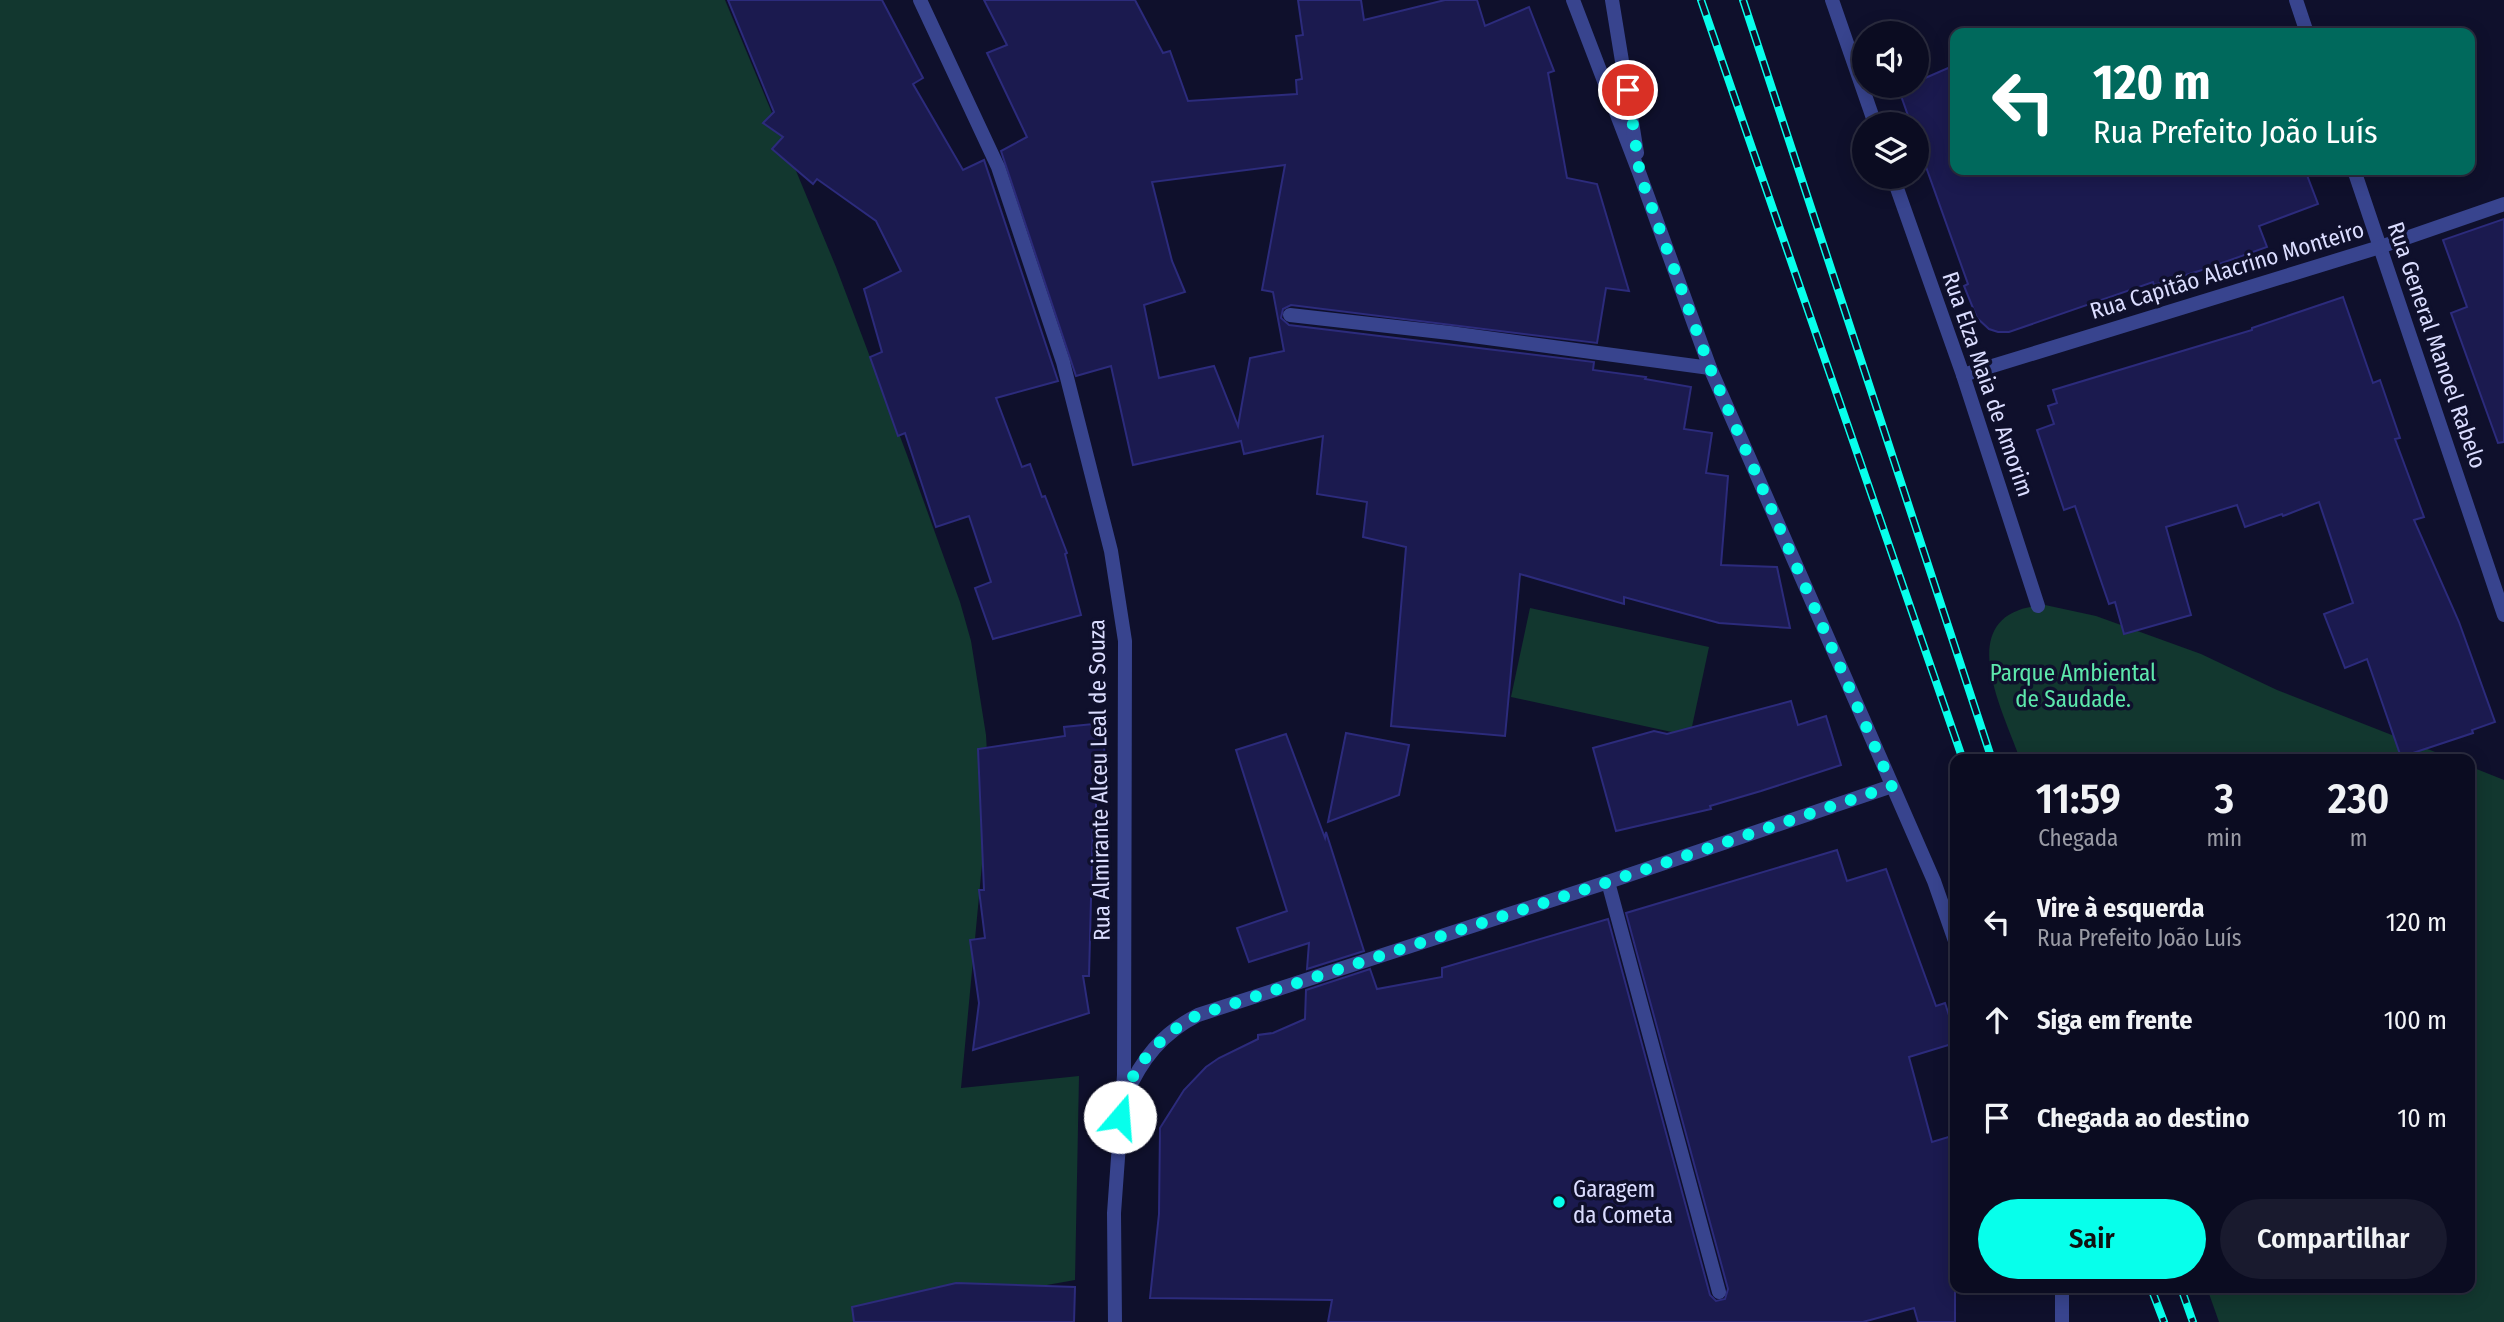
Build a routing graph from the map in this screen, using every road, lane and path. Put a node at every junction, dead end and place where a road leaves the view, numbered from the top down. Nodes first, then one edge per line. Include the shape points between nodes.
1 (1573, 0) edge
2 (1612, 0) edge
3 (1832, 0) edge
4 (2296, 0) edge
5 (924, 6) edge
6 (2305, 28) edge
7 (1871, 112) edge
8 (1640, 175) junction
9 (2356, 175) edge
10 (1897, 189) edge
11 (2504, 204) edge
12 (2380, 247) junction
13 (1290, 315) dead end
14 (1710, 368) junction
15 (1962, 376) junction
16 (2038, 606) dead end
17 (2504, 615) edge
18 (1892, 786) junction
19 (1608, 882) junction
20 (1950, 927) edge
21 (1120, 1107) junction
22 (1719, 1292) dead end
23 (2062, 1293) edge
24 (1115, 1322) edge
25 (2062, 1322) edge

1 - 8 street
2 - 8 street
3 - 7 street
4 - 6 street
5 - 21 street, Rua Almirante Alceu Leal de Souza via 998,167 1063,362 1111,551 1125,641 1124,1075
8 - 14 street
9 - 12 street, Rua General Manoel Rabelo
10 - 15 street, Rua Elza Maia de Amorim
11 - 12 street, Rua Capitão Alacrino Monteiro
12 - 15 street, Rua Capitão Alacrino Monteiro
12 - 17 street, Rua General Manoel Rabelo
13 - 14 street
14 - 18 street
15 - 16 street, Rua Elza Maia de Amorim
18 - 19 street
18 - 20 street
19 - 21 street via 1198,1015 1150,1051
19 - 22 street
21 - 24 street, Rua Almirante Alceu Leal de Souza via 1114,1213
23 - 25 street

